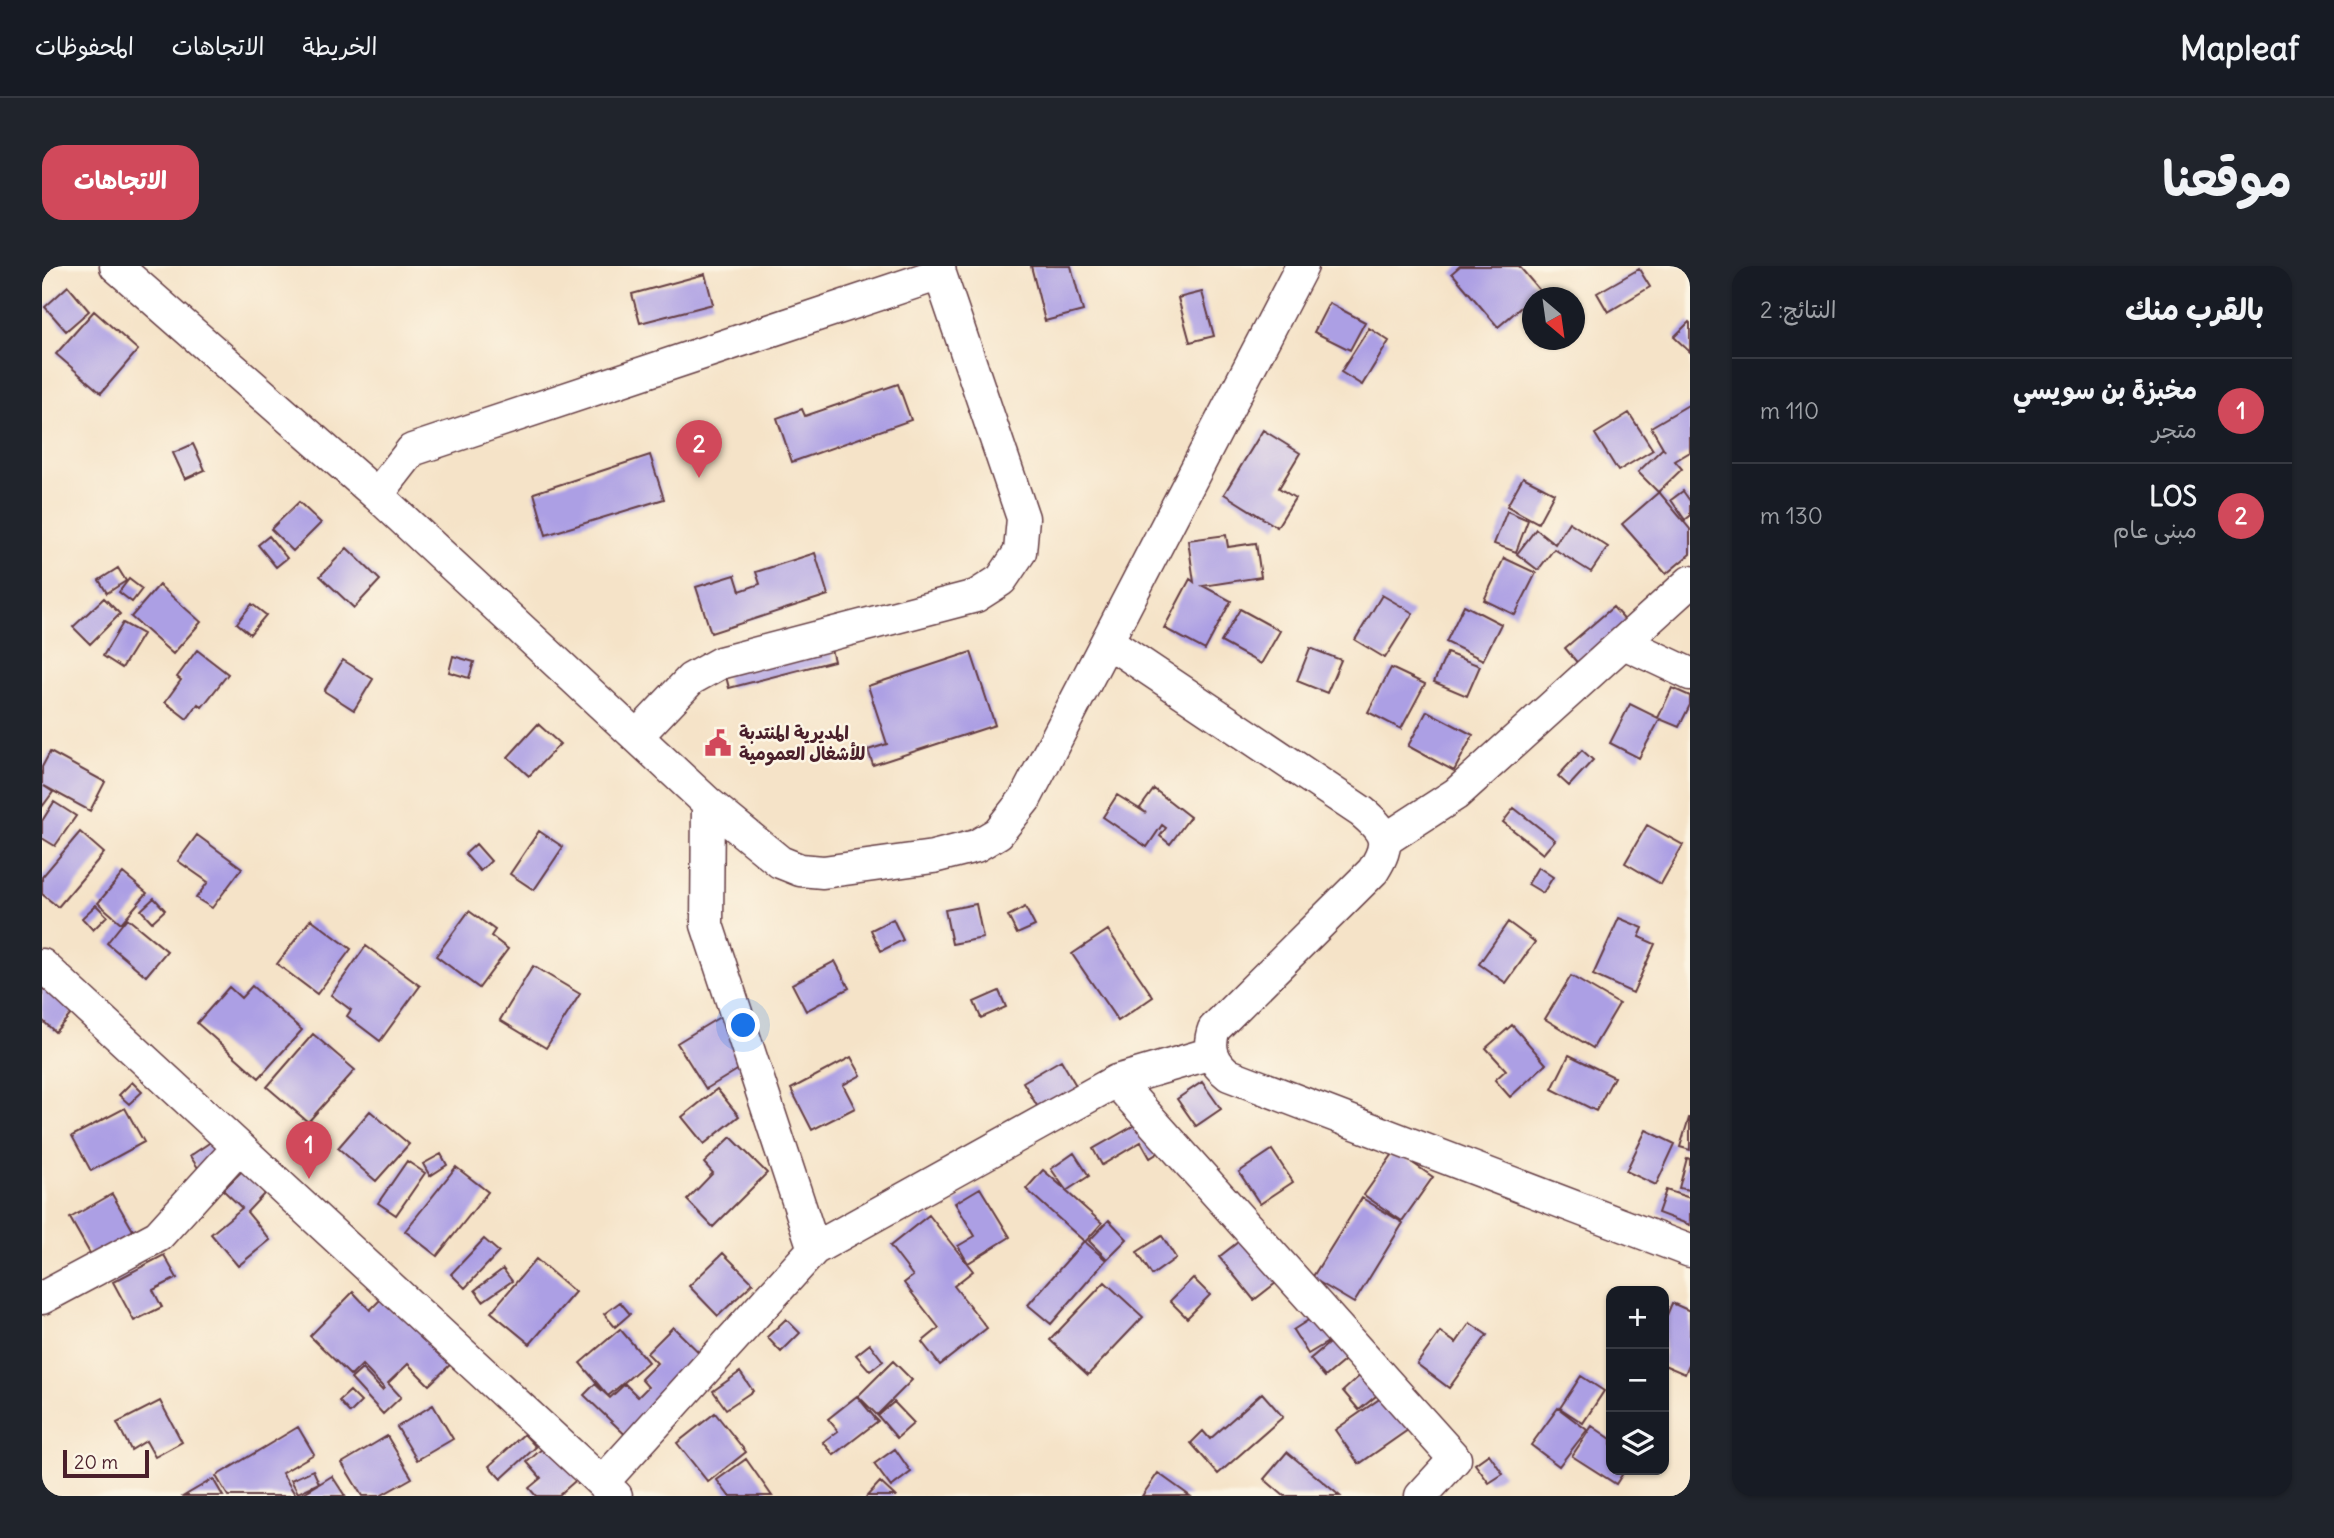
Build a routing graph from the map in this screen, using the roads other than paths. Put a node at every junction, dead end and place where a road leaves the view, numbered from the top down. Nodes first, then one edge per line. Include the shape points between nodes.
1 (116, 266) edge
2 (1302, 266) edge
3 (939, 270) edge
4 (377, 495) junction
5 (1690, 582) edge
6 (1107, 641) junction
7 (1624, 643) junction
8 (1690, 674) edge
9 (637, 736) junction
10 (708, 803) junction
11 (1385, 840) junction
12 (42, 965) edge
13 (1212, 1053) junction
14 (1116, 1082) junction
15 (238, 1148) junction
16 (814, 1249) junction
17 (1690, 1251) edge
18 (42, 1297) edge
19 (609, 1489) edge
20 (1421, 1496) edge

1 - 4 street
2 - 6 street
3 - 4 street via 412,450
3 - 9 street via 1023,518 1020,552 1002,580 976,596 720,663 691,679
4 - 9 street
5 - 7 street
6 - 10 street via 1025,799 998,833 976,845 919,859 823,872 800,870 780,862
6 - 11 street via 1362,812 1376,823
7 - 8 street
7 - 11 street via 1456,794
9 - 10 street
10 - 16 street via 707,925
11 - 13 street via 1384,854 1373,871 1214,1029 1209,1041
12 - 15 street
13 - 14 street
13 - 17 street via 1229,1075
14 - 16 street
14 - 20 street via 1455,1459
15 - 18 street via 158,1236
15 - 19 street
16 - 19 street

